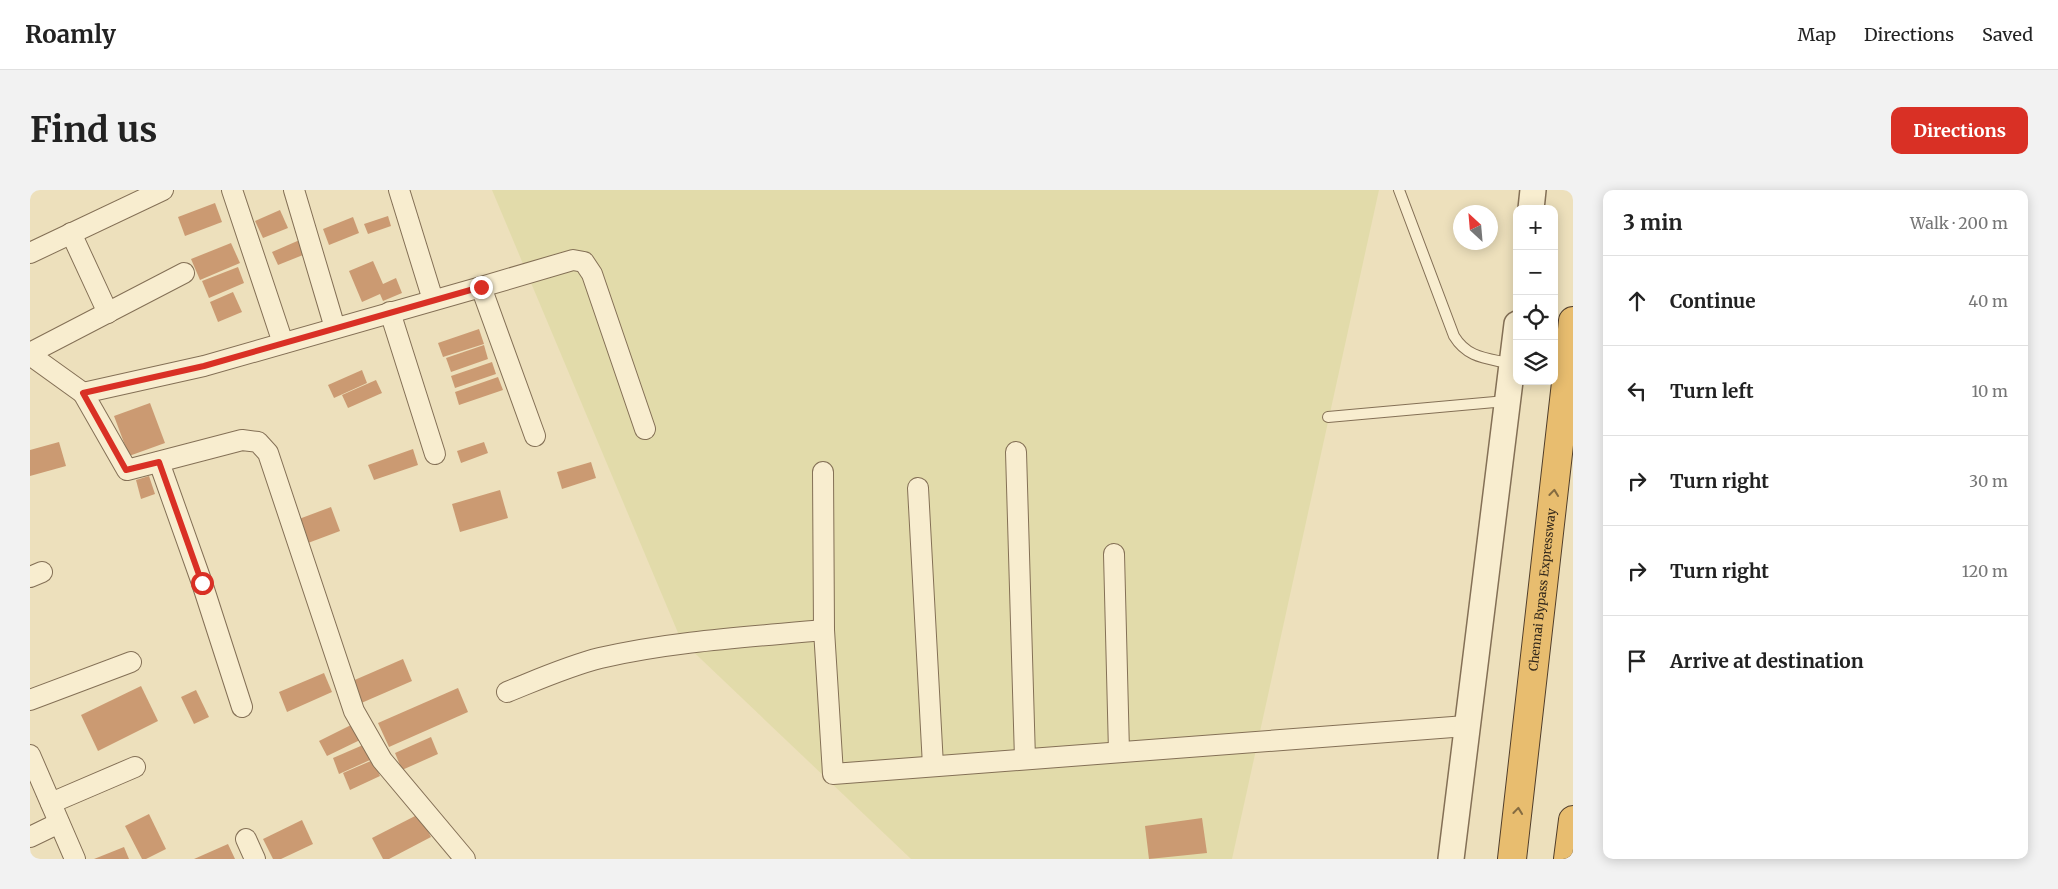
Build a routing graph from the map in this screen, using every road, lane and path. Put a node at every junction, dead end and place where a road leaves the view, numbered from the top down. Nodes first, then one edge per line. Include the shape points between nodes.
1 (163, 190) edge
2 (232, 190) edge
3 (294, 190) edge
4 (399, 190) edge
5 (1399, 190) edge
6 (1533, 190) edge
7 (1531, 205) edge
8 (71, 233) junction
9 (30, 253) edge
10 (184, 273) dead end
11 (481, 287) junction
12 (433, 300) junction
13 (390, 312) junction
14 (108, 313) junction
15 (1573, 321) edge
16 (335, 328) junction
17 (1515, 340) edge
18 (283, 343) junction
19 (30, 354) edge
20 (1512, 364) junction
21 (83, 393) junction
22 (1507, 401) junction
23 (1328, 417) dead end
24 (645, 429) dead end
25 (534, 436) dead end
26 (1016, 452) dead end
27 (435, 454) dead end
28 (159, 462) junction
29 (823, 472) dead end
30 (918, 488) dead end
31 (1114, 554) dead end
32 (824, 630) junction
33 (131, 662) dead end
34 (507, 692) dead end
35 (30, 700) edge
36 (242, 708) dead end
37 (1466, 726) junction
38 (1119, 752) junction
39 (30, 755) edge
40 (1025, 759) junction
41 (933, 766) junction
42 (135, 767) dead end
43 (51, 803) junction
44 (1573, 820) edge
45 (59, 823) junction
46 (30, 837) edge
47 (246, 840) dead end
48 (75, 859) edge
49 (255, 859) edge
50 (465, 859) edge
51 (1451, 859) edge
52 (1512, 859) edge
53 (1568, 859) edge

1 - 8 street
2 - 18 street
3 - 16 street
4 - 12 street
5 - 20 lane via 1461,347 1471,354
6 - 7 street
8 - 9 street
8 - 14 street
10 - 14 street
11 - 12 street
11 - 24 street via 573,260 584,262 592,274
11 - 25 street
12 - 13 street
13 - 16 street
13 - 27 street
14 - 19 street
52 -> 15 highway, Chennai Bypass Expressway
16 - 18 street
17 - 20 street
18 - 21 street via 204,366
19 - 21 street
20 - 22 street
21 - 28 street via 126,470
22 - 23 lane
22 - 37 street
26 - 40 street
28 - 36 street
28 - 50 street via 242,440 258,442 268,453 354,711 382,760
29 - 32 street
30 - 41 street
31 - 38 street
32 - 34 street via 674,644 599,658
32 - 41 street via 833,774
33 - 35 street
37 - 38 street
37 - 51 street
38 - 40 street
39 - 43 street
40 - 41 street
42 - 43 street
43 - 45 street
44 - 53 highway
45 - 46 street
45 - 48 street
47 - 49 street

